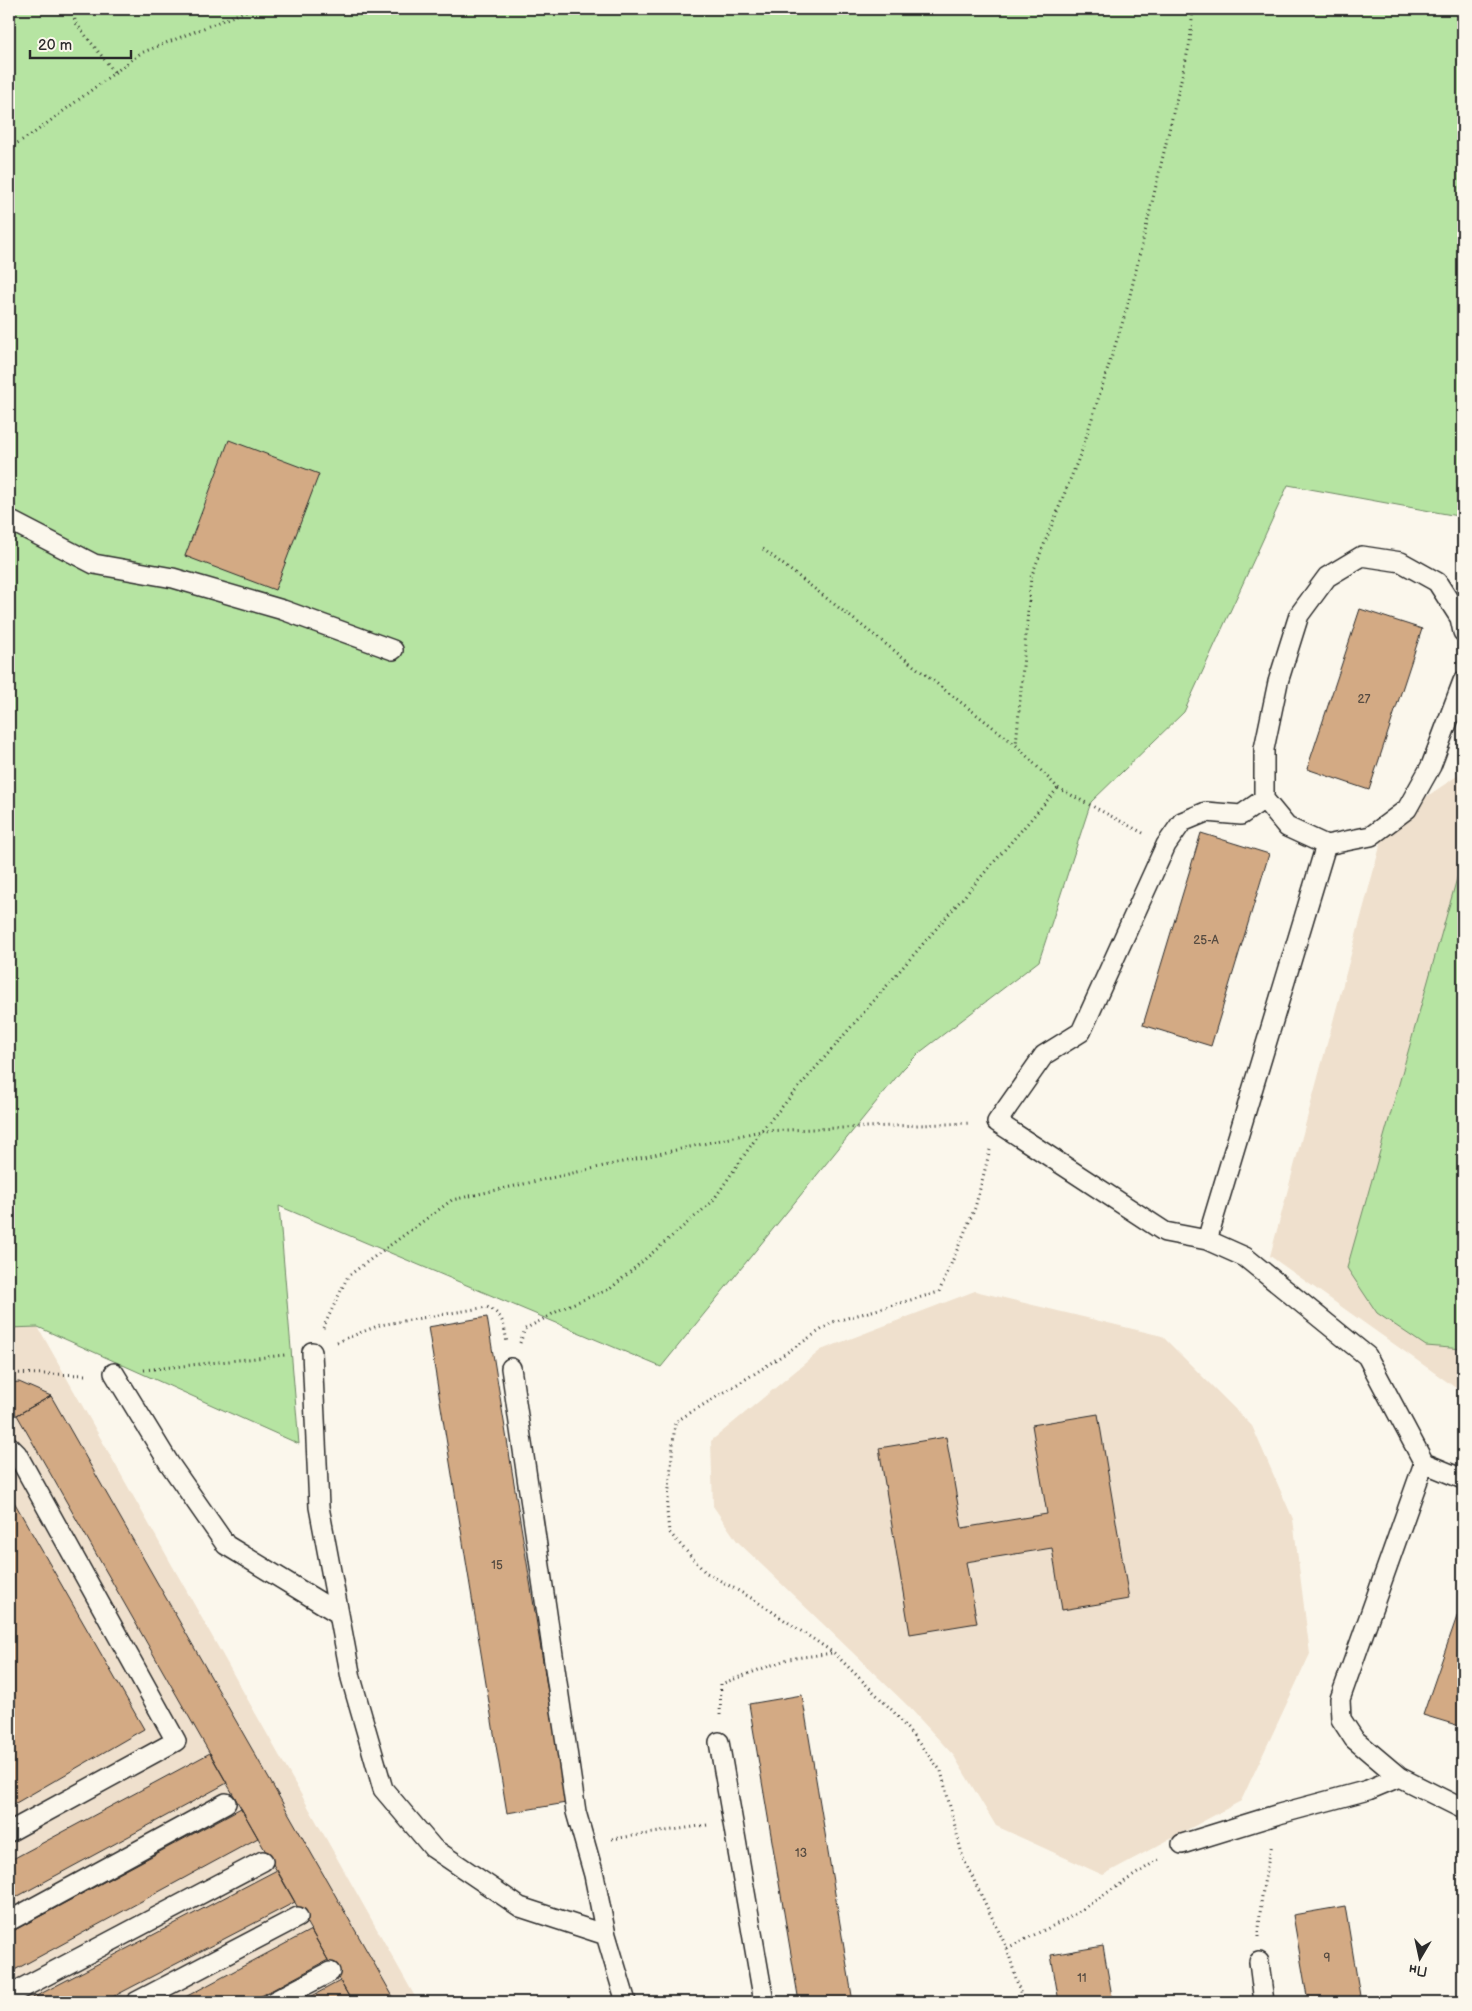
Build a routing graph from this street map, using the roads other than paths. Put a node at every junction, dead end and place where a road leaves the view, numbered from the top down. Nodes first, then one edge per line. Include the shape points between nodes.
1 (9, 520) edge
2 (1463, 632) edge
3 (393, 650) dead end
4 (1463, 681) edge
5 (1264, 799) junction
6 (1326, 844) junction
7 (1206, 1240) junction
8 (312, 1352) road end
9 (511, 1368) road end
10 (114, 1373) road end
11 (9, 1446) edge
12 (1424, 1463) junction
13 (1463, 1478) edge
14 (336, 1612) dead end
15 (719, 1742) road end
16 (1399, 1777) junction
17 (226, 1803) dead end
18 (1463, 1809) edge
19 (9, 1832) edge
20 (1182, 1844) road end
21 (263, 1861) dead end
22 (298, 1917) dead end
23 (9, 1921) edge
24 (606, 1935) junction
25 (1259, 1962) road end
26 (330, 1972) dead end
27 (9, 1995) edge
28 (136, 2002) edge
29 (273, 2002) edge
30 (626, 2002) edge
31 (764, 2002) edge
32 (1264, 2002) edge

1 - 3 lane via 94,564 173,578 283,610
2 - 5 lane via 1460,618 1437,582 1401,562 1362,556 1327,577 1299,615 1278,682 1264,749
4 - 6 lane via 1431,766 1407,809 1370,836
5 - 6 lane via 1287,827
5 - 7 lane via 1241,814 1206,812 1182,822 1166,845 1082,1032 1044,1055 996,1122 1165,1232
6 - 7 lane
7 - 12 lane via 1245,1257 1367,1356
8 - 24 lane via 319,1507 351,1678 383,1789 433,1848 520,1907
9 - 24 lane via 576,1812
10 - 14 lane via 169,1463 226,1544
11 - 19 lane via 17,1454 176,1741
12 - 13 lane
12 - 16 lane via 1340,1699 1341,1719 1354,1739
15 - 31 lane
16 - 18 lane
16 - 20 lane via 1368,1790
17 - 23 lane
21 - 27 lane
22 - 28 lane
24 - 30 lane
25 - 32 lane
26 - 29 lane

